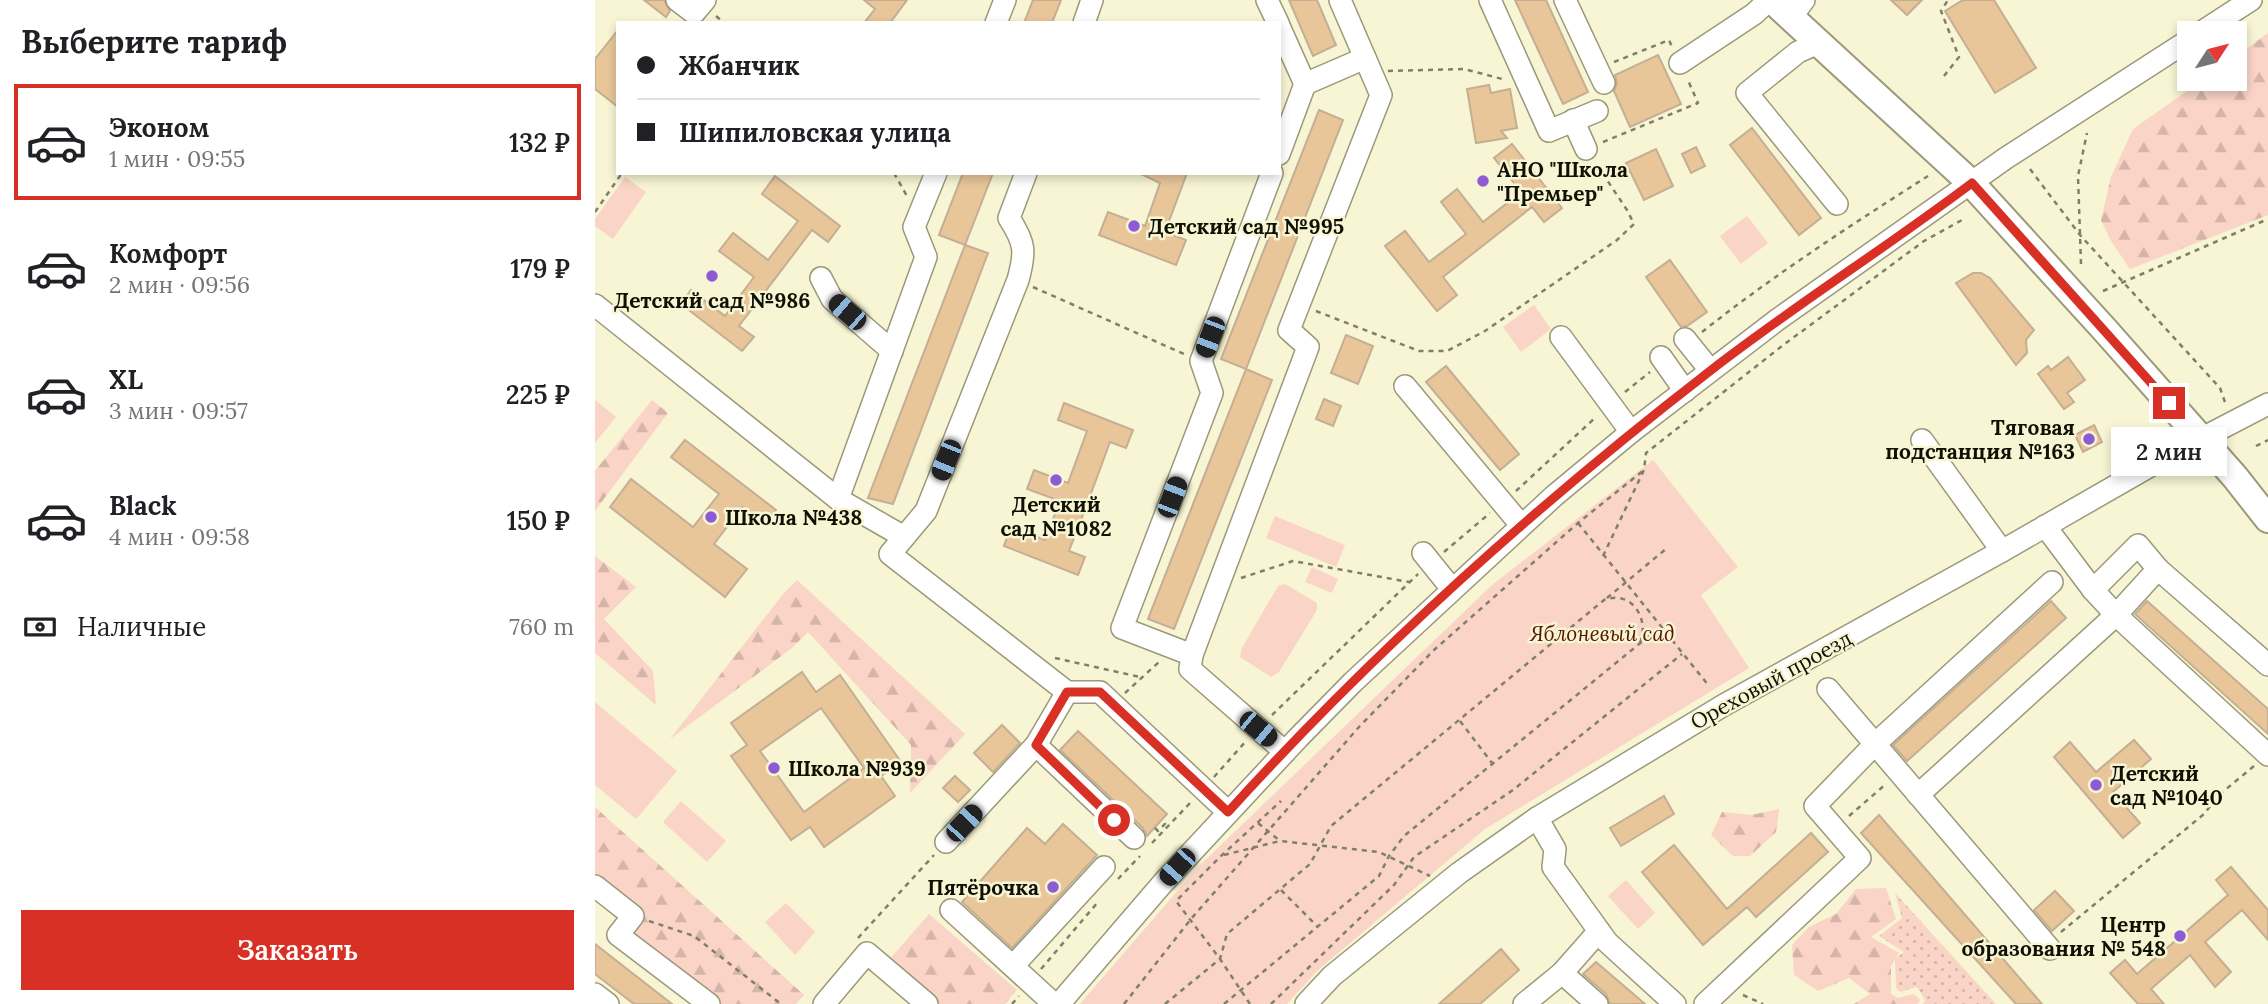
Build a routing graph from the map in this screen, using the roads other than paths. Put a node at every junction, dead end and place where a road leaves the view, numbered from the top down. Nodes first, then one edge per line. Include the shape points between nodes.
1 (677, 0) edge
2 (705, 0) edge
3 (1005, 0) edge
4 (1092, 0) edge
5 (1267, 0) edge
6 (1340, 0) edge
7 (1490, 0) edge
8 (1565, 0) edge
9 (2251, 0) edge
10 (1784, 4) edge
11 (997, 21) edge
12 (1085, 21) edge
13 (1277, 21) edge
14 (2219, 21) edge
15 (1281, 31) edge
16 (1818, 43) junction
17 (2177, 48) edge
18 (1680, 63) road end
19 (1368, 64) junction
20 (1601, 76) road end
21 (1305, 84) junction
22 (1597, 111) dead end
23 (1573, 120) junction
24 (1281, 148) edge
25 (1586, 149) road end
26 (935, 175) edge
27 (1025, 175) edge
28 (1271, 175) edge
29 (1972, 183) junction
30 (1837, 204) dead end
31 (821, 278) dead end
32 (595, 305) edge
33 (1561, 337) dead end
34 (1685, 339) dead end
35 (892, 351) junction
36 (1661, 357) dead end
37 (1710, 370) junction
38 (1405, 386) dead end
39 (1685, 391) junction
40 (2268, 404) edge
41 (1632, 432) junction
42 (2201, 439) junction
43 (1922, 440) dead end
44 (838, 499) junction
45 (2268, 519) edge
46 (1521, 525) junction
47 (2045, 526) junction
48 (904, 537) junction
49 (2002, 551) junction
50 (1423, 553) dead end
51 (2158, 569) junction
52 (2052, 582) dead end
53 (1452, 589) junction
54 (2093, 590) junction
55 (2116, 615) junction
56 (1183, 652) junction
57 (2268, 665) edge
58 (1828, 689) dead end
59 (1067, 692) junction
60 (1875, 744) junction
61 (1036, 745) junction
62 (1285, 752) junction
63 (2268, 755) edge
64 (1918, 795) junction
65 (1228, 812) junction
66 (1537, 818) junction
67 (1134, 838) dead end
68 (946, 842) road end
69 (1104, 867) dead end
70 (595, 886) edge
71 (951, 911) dead end
72 (1599, 931) junction
73 (2048, 947) road end
74 (1013, 966) junction
75 (1562, 973) junction
76 (595, 994) edge
77 (608, 1004) edge
78 (709, 1004) edge
79 (824, 1004) edge
80 (927, 1004) edge
81 (1056, 1004) edge
82 (1306, 1004) edge
83 (1524, 1004) edge
84 (1597, 1004) edge
85 (1675, 1004) edge
86 (1705, 1004) edge

1 - 2 street via 694,13
3 - 11 street
4 - 12 street
5 - 13 street
6 - 19 street
7 - 23 street via 1549,131
8 - 20 street
9 - 14 street
10 - 16 main road
10 - 18 street via 1754,13
15 - 21 street
16 - 29 main road
16 - 30 street via 1798,52 1747,93
17 - 29 street
19 - 21 street
19 - 56 street via 1381,95 1290,330 1308,347 1218,585
21 - 24 street
22 - 23 street
23 - 25 street
26 - 35 street via 914,227 926,257
27 - 48 street via 1009,218 1022,238 1017,280 926,511
28 - 56 street via 1201,361 1212,393 1122,628
29 - 37 street
29 - 42 main road
31 - 35 street via 832,299
32 - 44 street
33 - 41 street
34 - 37 street
35 - 44 street
36 - 39 street
37 - 39 street
38 - 46 street
39 - 41 street
40 - 42 street, Ореховый проезд
41 - 46 street
42 - 45 main road
42 - 47 street, Ореховый проезд
43 - 49 street
44 - 48 street
46 - 53 street
47 - 49 street, Ореховый проезд
47 - 54 street
48 - 59 street via 890,554
49 - 66 street, Ореховый проезд via 1724,705
50 - 53 street
51 - 54 street via 2138,545
51 - 55 street
51 - 57 street
52 - 60 street
53 - 62 street
54 - 55 street
55 - 63 street
55 - 64 street
56 - 62 street via 1190,669
58 - 60 street
59 - 61 street
59 - 65 street via 1100,692
60 - 64 street
60 - 86 street via 1815,806 1860,858
61 - 67 street
61 - 68 street
62 - 65 street
64 - 73 street
65 - 81 street
66 - 72 street via 1555,849 1553,867
66 - 82 street, Ореховый проезд via 1459,873 1332,976
69 - 74 street
70 - 78 street via 633,916 618,936
71 - 74 street
72 - 75 street
72 - 85 street
74 - 81 street
75 - 83 street
75 - 84 street
76 - 77 street
79 - 80 street via 867,953

